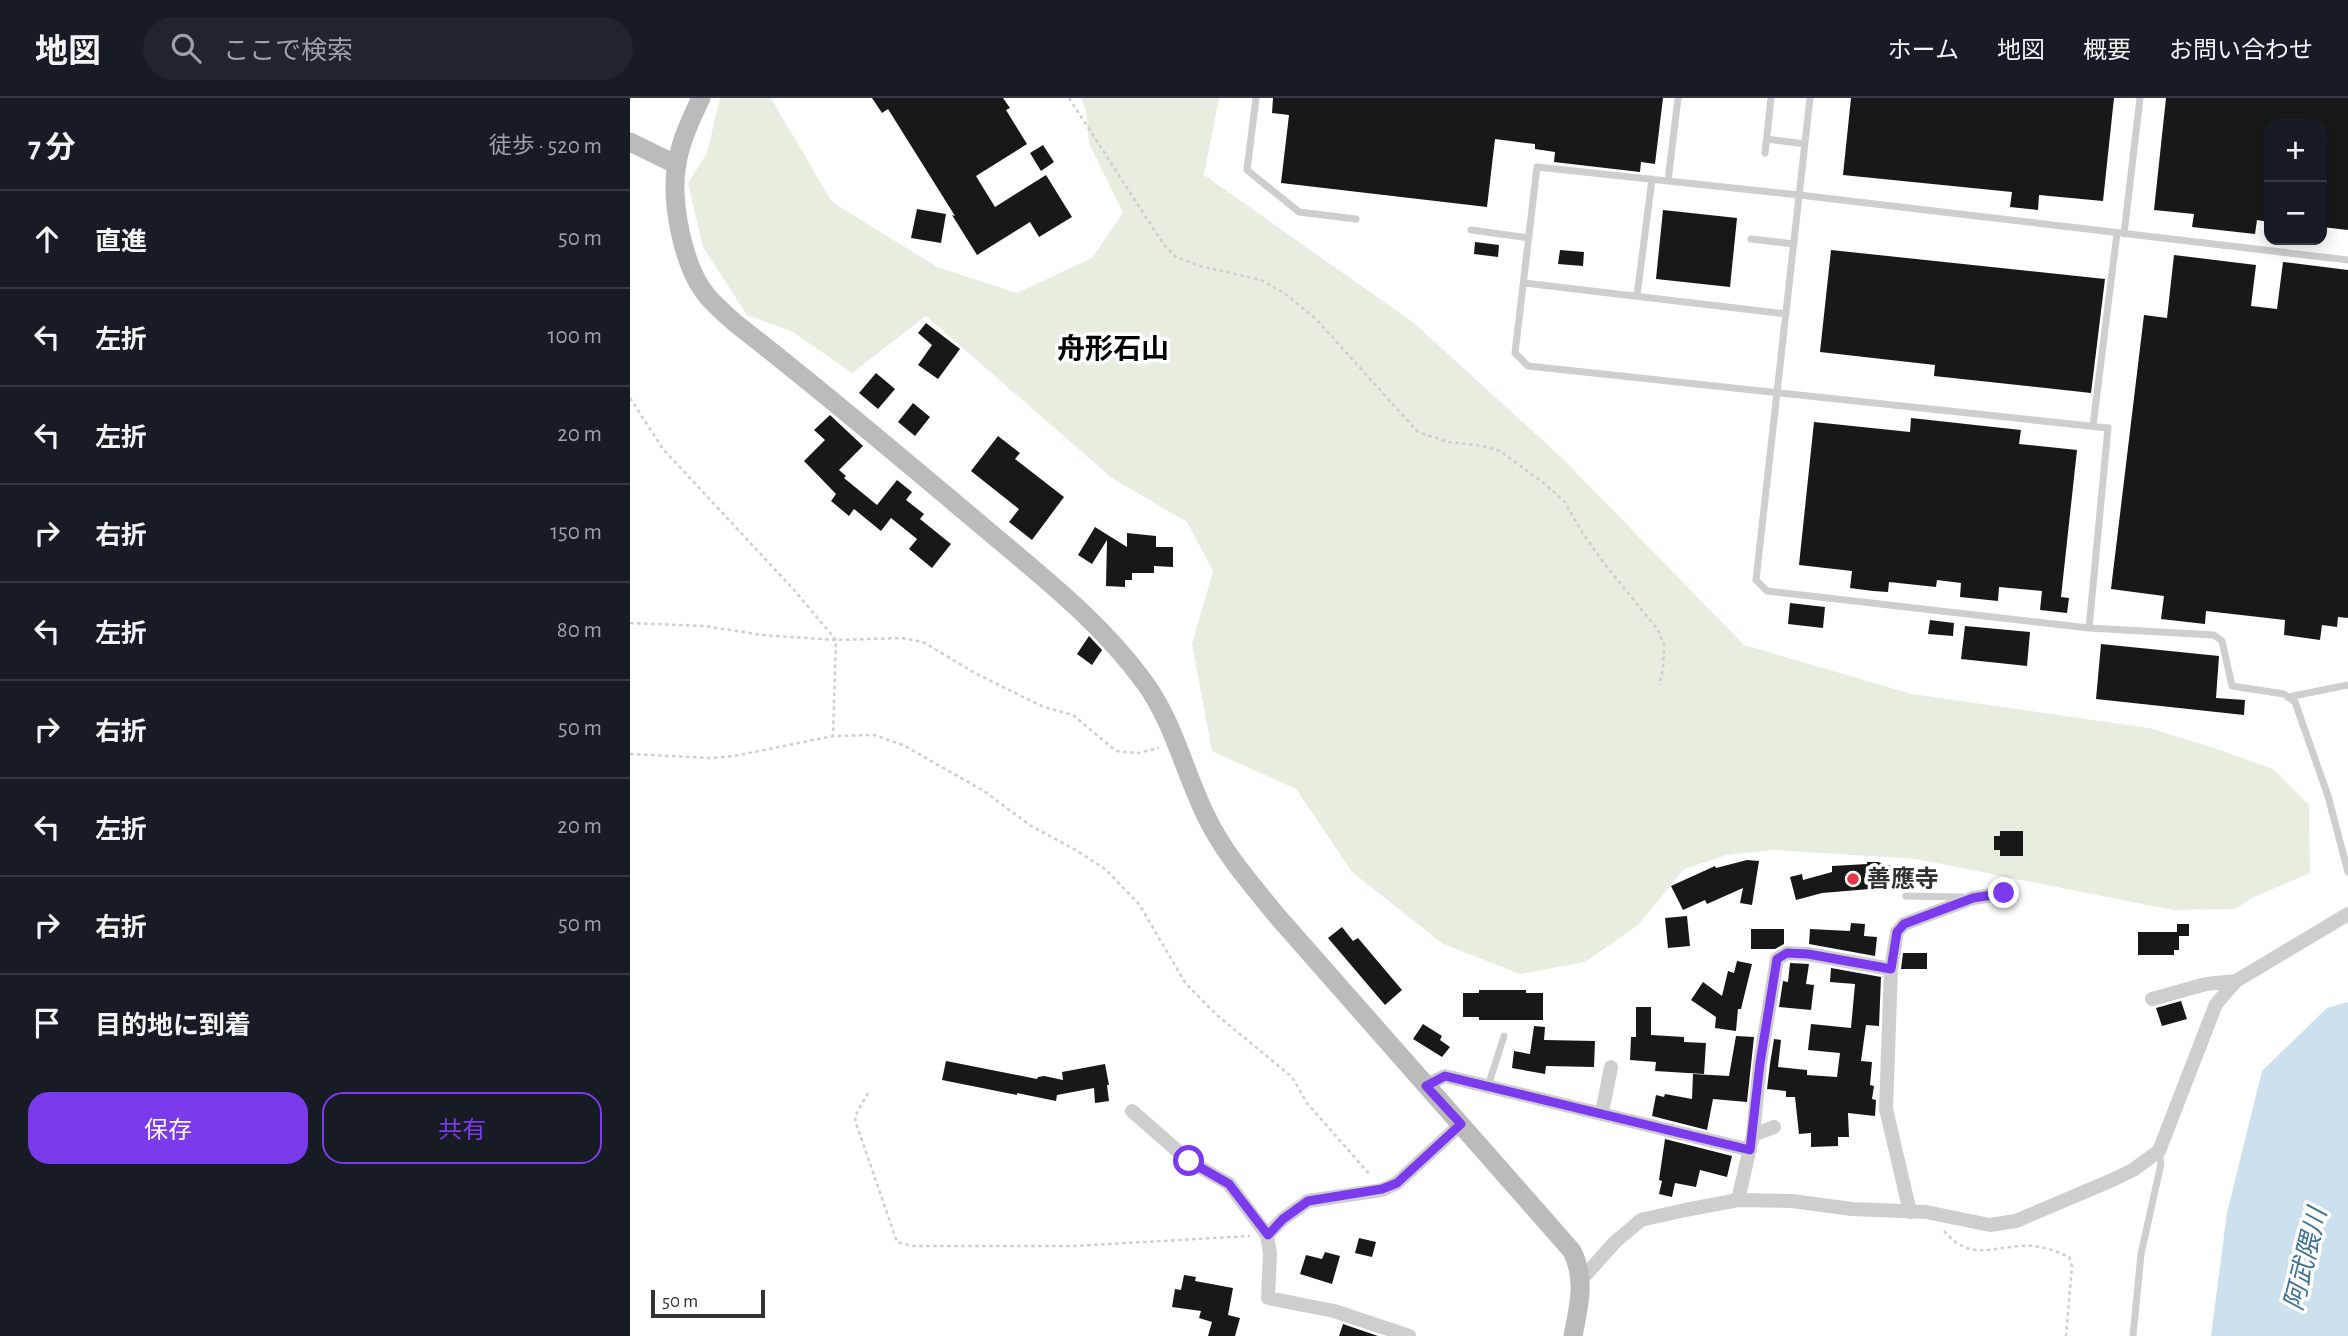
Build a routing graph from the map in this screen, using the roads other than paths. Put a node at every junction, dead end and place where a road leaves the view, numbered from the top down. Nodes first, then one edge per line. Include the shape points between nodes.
1 (701, 98) edge
2 (1256, 98) edge
3 (1678, 98) edge
4 (1771, 98) edge
5 (1810, 98) edge
6 (2140, 98) edge
7 (1767, 139) junction
8 (630, 142) edge
9 (1805, 144) junction
10 (1765, 153) dead end
11 (677, 165) junction
12 (1651, 179) junction
13 (1668, 181) junction
14 (1799, 195) junction
15 (1356, 219) dead end
16 (1471, 230) dead end
17 (2120, 233) junction
18 (1529, 238) junction
19 (1751, 239) dead end
20 (1794, 244) junction
21 (2348, 260) edge
22 (1524, 283) junction
23 (1637, 296) junction
24 (1786, 314) junction
25 (1777, 391) junction
26 (2093, 426) junction
27 (2089, 628) junction
28 (2348, 685) edge
29 (2288, 697) junction
30 (2348, 872) edge
31 (2004, 893) dead end
32 (1906, 896) dead end
33 (1973, 898) junction
34 (2348, 914) edge
35 (1891, 969) junction
36 (2236, 981) junction
37 (2152, 999) dead end
38 (1504, 1036) dead end
39 (1611, 1067) dead end
40 (1426, 1086) junction
41 (1488, 1086) junction
42 (1132, 1111) dead end
43 (1602, 1113) junction
44 (1461, 1124) junction
45 (1774, 1127) dead end
46 (1752, 1142) junction
47 (2159, 1151) junction
48 (1738, 1200) junction
49 (1910, 1212) junction
50 (1268, 1235) junction
51 (1581, 1280) junction
52 (1409, 1336) edge
53 (1573, 1336) edge
54 (2133, 1336) edge

1 - 11 street
2 - 15 lane via 1247,170 1299,212
3 - 13 lane
4 - 7 lane
5 - 9 lane
6 - 17 lane
7 - 9 lane
7 - 10 lane
8 - 11 street
9 - 14 lane
11 - 40 street via 676,194 687,260 706,296 1101,629 1147,686 1207,818 1242,873
12 - 13 lane
12 - 18 lane via 1537,167
12 - 23 lane
13 - 14 lane
14 - 17 lane
14 - 20 lane
16 - 18 lane
17 - 21 lane
17 - 26 lane
18 - 22 lane
19 - 20 lane
20 - 24 lane
22 - 23 lane
22 - 25 lane via 1516,353 1528,366
23 - 24 lane
24 - 25 lane
25 - 26 lane
25 - 27 lane via 1756,580 1767,591
26 - 27 lane via 2108,428
27 - 29 lane via 2214,635 2222,640 2232,686
28 - 29 lane
29 - 30 lane via 2295,702 2328,796
31 - 33 street
32 - 33 lane
33 - 35 street via 1904,924 1897,932
34 - 36 street
35 - 46 street via 1808,954 1787,953 1777,959
35 - 49 street via 1886,1109
36 - 37 street
36 - 47 street via 2216,1004
38 - 41 lane
39 - 43 street
40 - 41 street via 1445,1076
40 - 44 street
41 - 43 street
42 - 50 street via 1189,1161 1229,1184
43 - 46 street
44 - 50 street via 1397,1183 1308,1201
44 - 51 street via 1572,1251
45 - 46 street
46 - 48 street
47 - 49 street via 2133,1170 2016,1221 1990,1225
47 - 54 lane via 2161,1164 2141,1254
48 - 49 street
48 - 51 street via 1641,1220
50 - 52 street via 1268,1298 1334,1311
51 - 53 street

